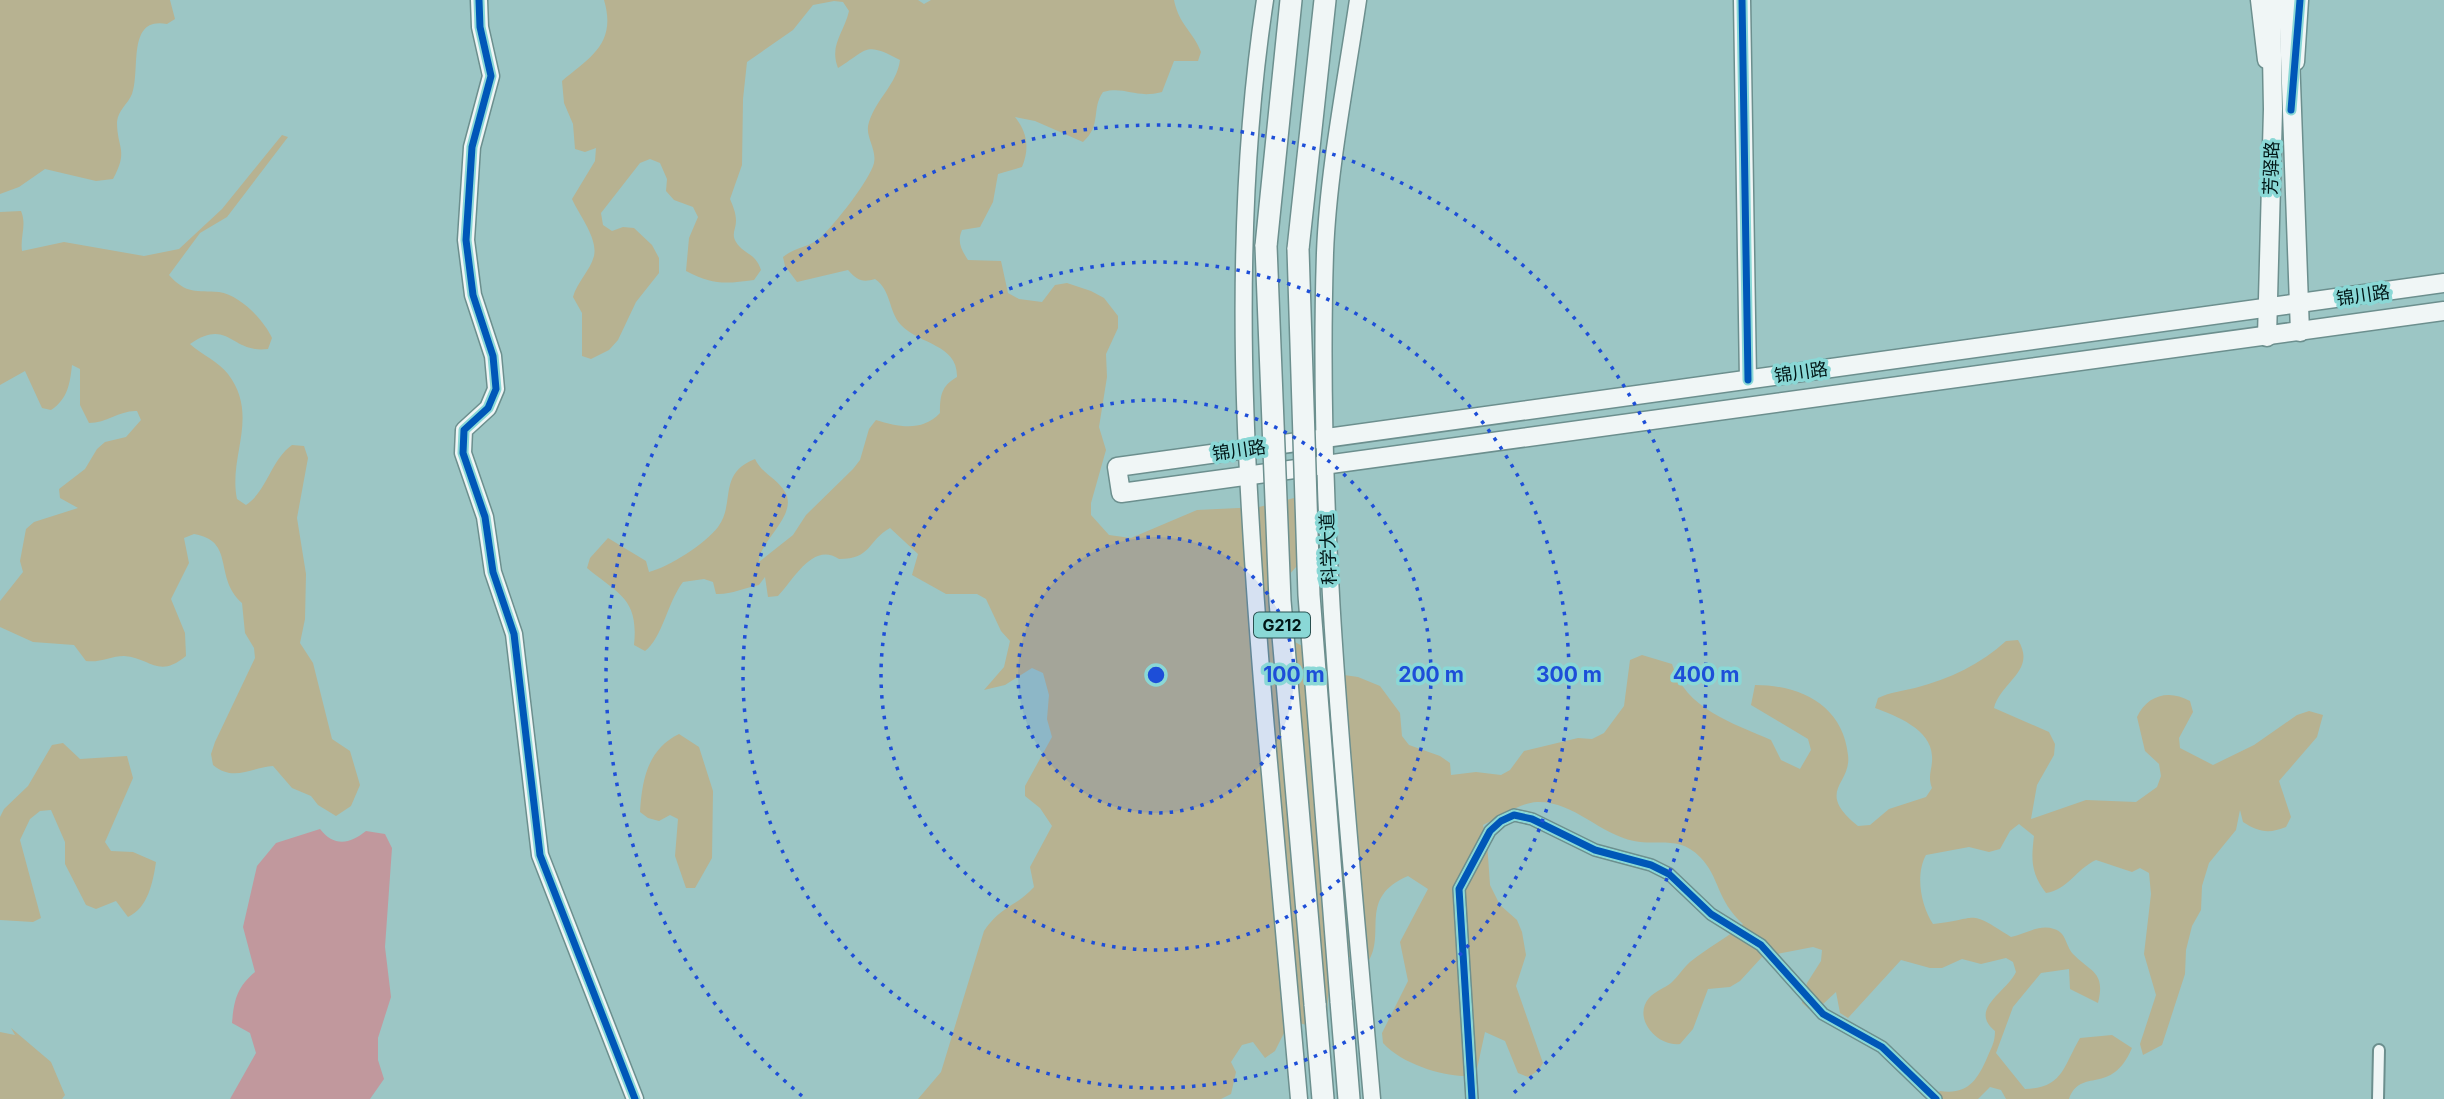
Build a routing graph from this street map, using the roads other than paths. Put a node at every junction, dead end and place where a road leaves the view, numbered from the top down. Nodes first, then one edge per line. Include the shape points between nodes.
1 (479, 0) edge
2 (1265, 0) edge
3 (1292, 0) edge
4 (1325, 0) edge
5 (1335, 0) edge
6 (1358, 0) edge
7 (1742, 0) edge
8 (2259, 0) edge
9 (2271, 0) edge
10 (2288, 0) edge
11 (2300, 0) edge
12 (1315, 102) junction
13 (2282, 110) junction
14 (2444, 283) edge
15 (2299, 304) junction
16 (2266, 308) junction
17 (2444, 311) edge
18 (2300, 332) junction
19 (2267, 337) junction
20 (1748, 380) junction
21 (1324, 439) junction
22 (1245, 449) junction
23 (1325, 465) junction
24 (1247, 475) junction
25 (2379, 1050) dead end
26 (635, 1099) edge
27 (1298, 1099) edge
28 (1323, 1099) edge
29 (1349, 1099) edge
30 (1372, 1099) edge
31 (1472, 1099) edge
32 (1936, 1099) edge
33 (2378, 1099) edge

1 - 26 main road via 491,76 472,147 466,240 473,295 494,356 496,389 488,408 464,430 463,453 485,517 493,572 514,634 540,855
2 - 22 main road via 1252,89 1245,250
3 - 28 highway, G212, bridge via 1266,246 1280,601
4 - 12 highway, 科学大道 / G212
5 - 12 highway
6 - 21 main road, 科学大道 via 1325,250
7 - 20 main road
8 - 13 main road
9 - 13 main road, 芳驿路
10 - 13 main road, 芳驿路
11 - 13 main road
12 - 29 highway, 科学大道 / G212, bridge via 1298,249 1310,595
13 - 15 main road, 芳驿路
13 - 16 main road, 芳驿路
14 - 15 main road, 锦川路
15 - 16 main road, 锦川路
15 - 18 main road, 芳驿路
16 - 19 main road, 芳驿路
16 - 20 main road, 锦川路
17 - 18 main road, 锦川路
18 - 19 main road, 锦川路
19 - 23 main road, 锦川路
20 - 21 main road, 锦川路
21 - 22 main road, 锦川路
21 - 23 main road, 科学大道
22 - 24 main road
22 - 24 main road, 锦川路 via 1116,467 1121,493
23 - 24 main road, 锦川路
23 - 30 main road, 科学大道 via 1330,601
24 - 27 main road
25 - 33 street
31 - 32 street via 1459,889 1490,831 1514,815 1595,850 1669,874 1711,914 1761,945 1823,1014 1882,1046

